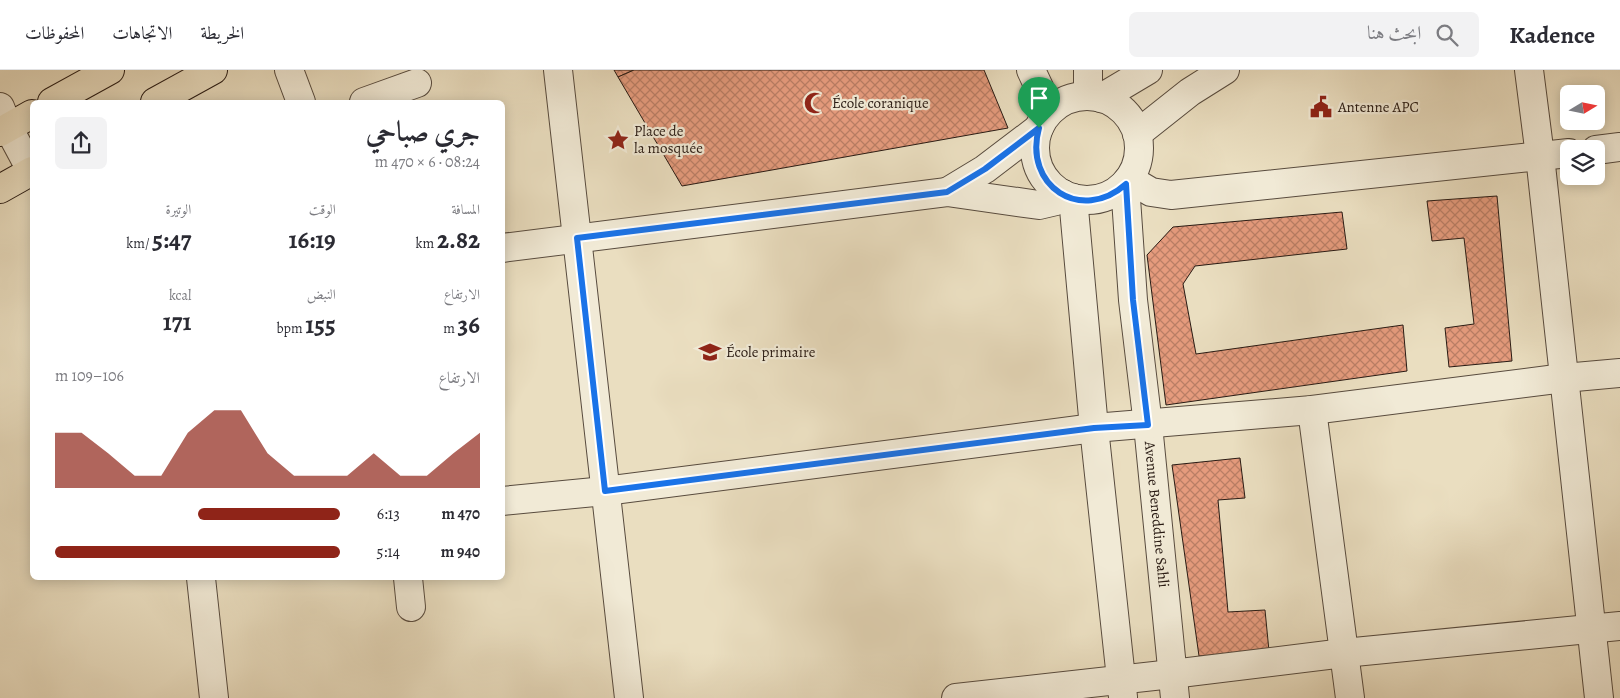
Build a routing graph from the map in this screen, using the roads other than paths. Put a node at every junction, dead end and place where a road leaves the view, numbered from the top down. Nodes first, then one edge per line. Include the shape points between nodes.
1 (110, 70) edge
2 (214, 70) edge
3 (289, 70) edge
4 (558, 70) edge
5 (1031, 70) edge
6 (1148, 70) edge
7 (1225, 70) edge
8 (1529, 70) edge
9 (417, 83) dead end
10 (1092, 88) edge
11 (56, 100) edge
12 (164, 100) edge
13 (300, 100) edge
14 (370, 100) edge
15 (30, 115) edge
16 (1045, 120) junction
17 (3, 122) edge
18 (1137, 134) junction
19 (1620, 147) edge
20 (1605, 149) edge
21 (1560, 154) edge
22 (1540, 156) junction
23 (30, 169) edge
24 (30, 173) edge
25 (1127, 182) junction
26 (0, 189) edge
27 (947, 192) junction
28 (1068, 196) junction
29 (577, 238) junction
30 (505, 248) edge
31 (1620, 373) edge
32 (1564, 378) junction
33 (1312, 410) junction
34 (1148, 425) junction
35 (1094, 428) junction
36 (605, 491) junction
37 (505, 501) edge
38 (200, 580) edge
39 (408, 580) edge
40 (411, 607) dead end
41 (1620, 626) edge
42 (1591, 630) junction
43 (1344, 653) junction
44 (1174, 686) edge
45 (1122, 689) edge
46 (214, 698) edge
47 (629, 698) edge
48 (956, 698) edge
49 (1350, 698) edge
50 (1599, 698) edge

1 - 11 main road
2 - 12 main road
3 - 13 street
4 - 29 street
5 - 16 street
6 - 10 street
7 - 18 street via 1190,92
8 - 22 street
9 - 14 street
10 - 16 street via 1068,100
10 - 18 street via 1124,112
15 - 17 main road
16 - 27 street via 985,169
16 - 28 street via 1036,140 1038,166 1052,187
17 - 23 street
18 - 25 street via 1138,158
19 - 20 street
21 - 22 street
22 - 25 street via 1172,196 1150,192
22 - 32 street
24 - 26 main road
25 - 28 street via 1117,191 1096,200
25 - 34 street, Avenue Beneddine Sahli via 1132,281
27 - 28 street via 1039,205
27 - 29 street
28 - 35 street
29 - 30 street
29 - 36 street
31 - 32 street
32 - 33 street
32 - 42 street
33 - 34 street
33 - 43 street
34 - 35 street
34 - 44 street, Avenue Beneddine Sahli
35 - 36 street
35 - 45 street
36 - 37 street
36 - 47 street
38 - 46 street
39 - 40 street
41 - 42 street
42 - 43 street
42 - 50 street
43 - 44 street
43 - 49 street
44 - 45 street
45 - 48 street

